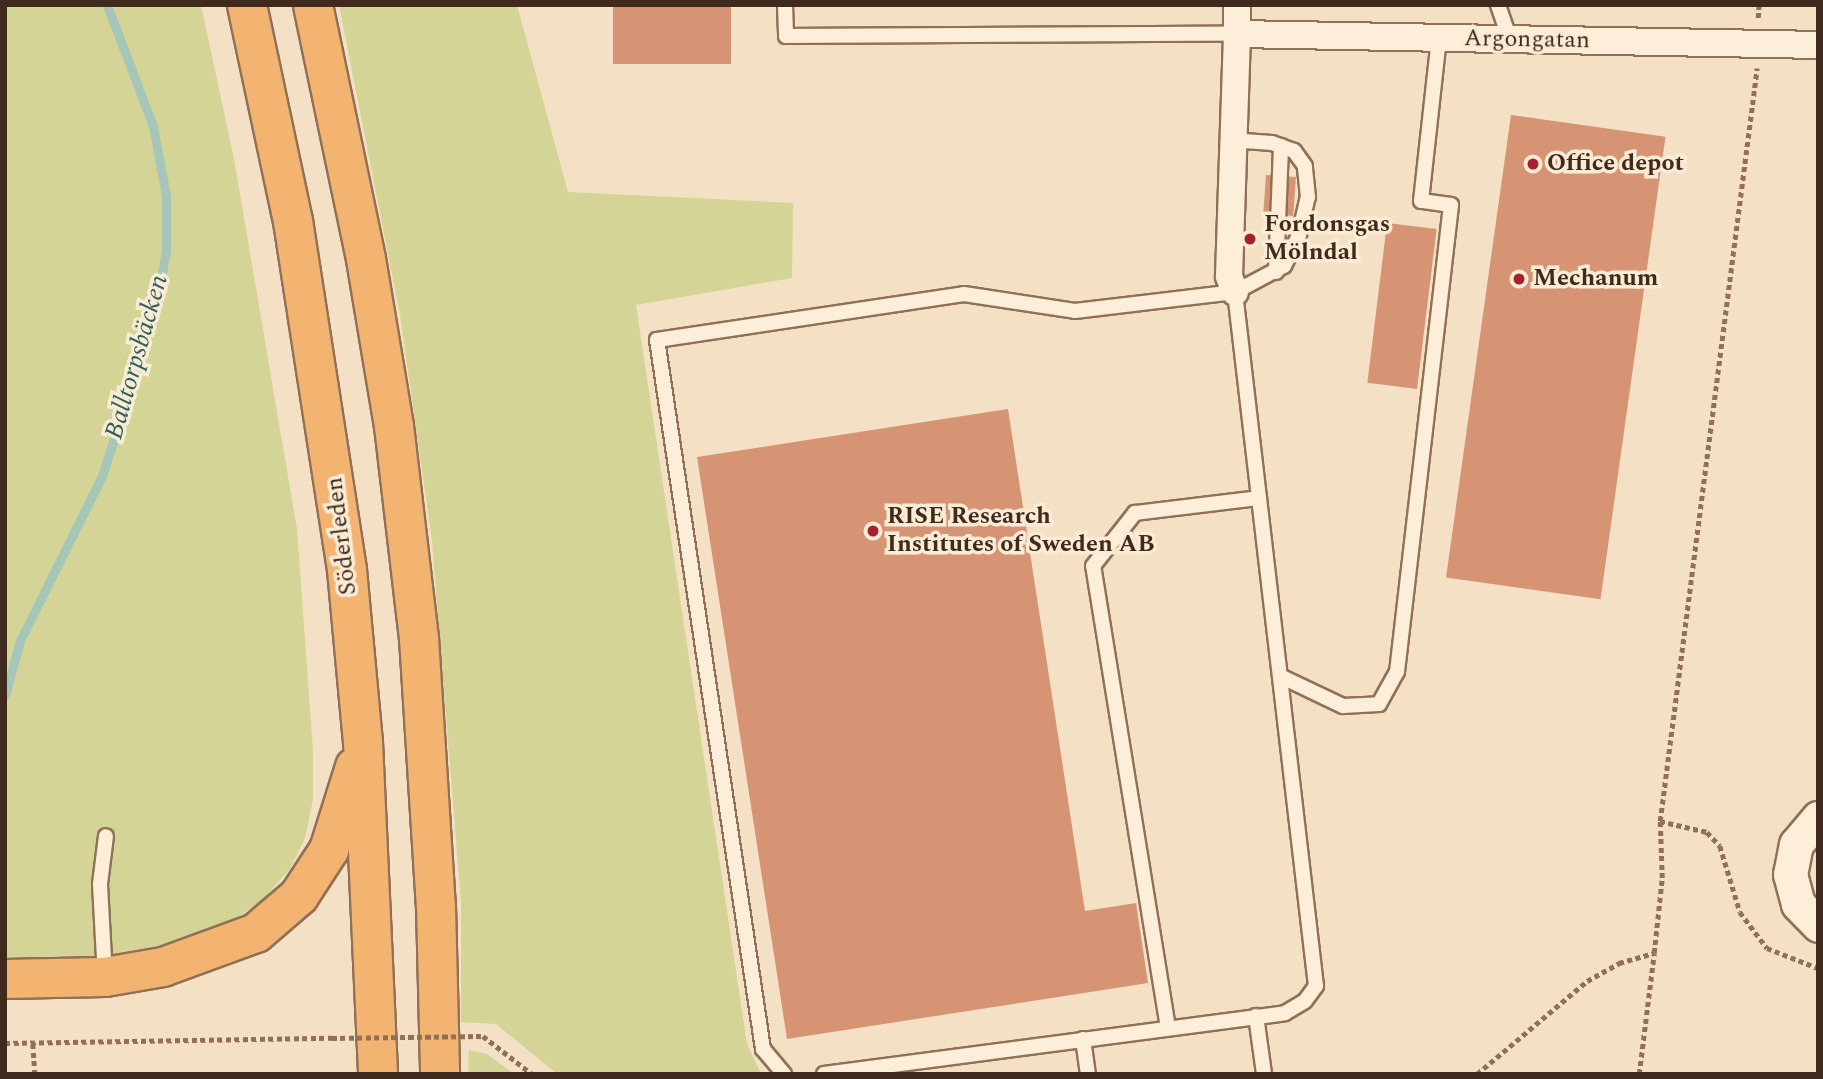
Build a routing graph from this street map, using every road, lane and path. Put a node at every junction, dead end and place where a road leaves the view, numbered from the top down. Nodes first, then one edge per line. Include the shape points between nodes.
1 (247, 5) edge
2 (313, 5) edge
3 (785, 5) edge
4 (1237, 5) edge
5 (1498, 5) edge
6 (1759, 5) edge
7 (1237, 34) junction
8 (1439, 38) junction
9 (1510, 40) junction
10 (1758, 45) junction
11 (1818, 45) edge
12 (1234, 140) junction
13 (1281, 146) junction
14 (1276, 272) junction
15 (1235, 292) junction
16 (1259, 498) junction
17 (1280, 676) junction
18 (363, 742) junction
19 (1818, 818) edge
20 (1660, 821) junction
21 (106, 836) dead end
22 (1818, 925) edge
23 (1654, 953) junction
24 (1818, 968) edge
25 (105, 977) junction
26 (5, 979) edge
27 (1256, 1016) junction
28 (1168, 1028) junction
29 (1083, 1040) junction
30 (5, 1044) edge
31 (33, 1044) junction
32 (531, 1073) edge
33 (35, 1074) edge
34 (378, 1074) edge
35 (440, 1074) edge
36 (784, 1074) edge
37 (824, 1074) edge
38 (1088, 1074) edge
39 (1264, 1074) edge
40 (1477, 1074) edge
41 (1639, 1074) edge

1 - 18 highway, Söderleden via 320,374 347,570
2 - 35 highway via 366,259 396,439 419,638 436,906
3 - 7 lane via 786,37
4 - 7 street
5 - 9 lane
6 - 10 path
7 - 8 street, Argongatan
7 - 12 street
8 - 9 street, Argongatan
8 - 17 lane via 1421,201 1451,205 1397,672 1379,704 1343,706
9 - 10 street, Argongatan
10 - 11 street, Argongatan
10 - 20 path via 1755,100
12 - 13 lane
12 - 15 street via 1229,276
13 - 14 lane
13 - 14 lane via 1294,151 1305,166 1308,197 1300,235
14 - 15 lane
15 - 16 lane
15 - 36 lane via 1075,311 964,294 657,340 763,1049
16 - 17 lane
16 - 28 lane via 1135,513 1093,566
17 - 27 lane via 1316,986 1305,1001 1284,1013
18 - 25 highway via 329,850 299,896 277,919 190,961
18 - 34 highway, Söderleden
19 - 22 street via 1796,844 1790,874 1798,904
20 - 23 path via 1662,878
20 - 24 path via 1707,832 1720,846 1740,912 1767,948
21 - 25 lane via 100,884
23 - 40 path via 1619,963 1587,981
23 - 41 path
25 - 26 highway
27 - 28 lane
27 - 39 lane
28 - 29 lane
29 - 37 lane
29 - 38 lane
30 - 31 path
31 - 32 path, bridge via 483,1036
31 - 33 path

